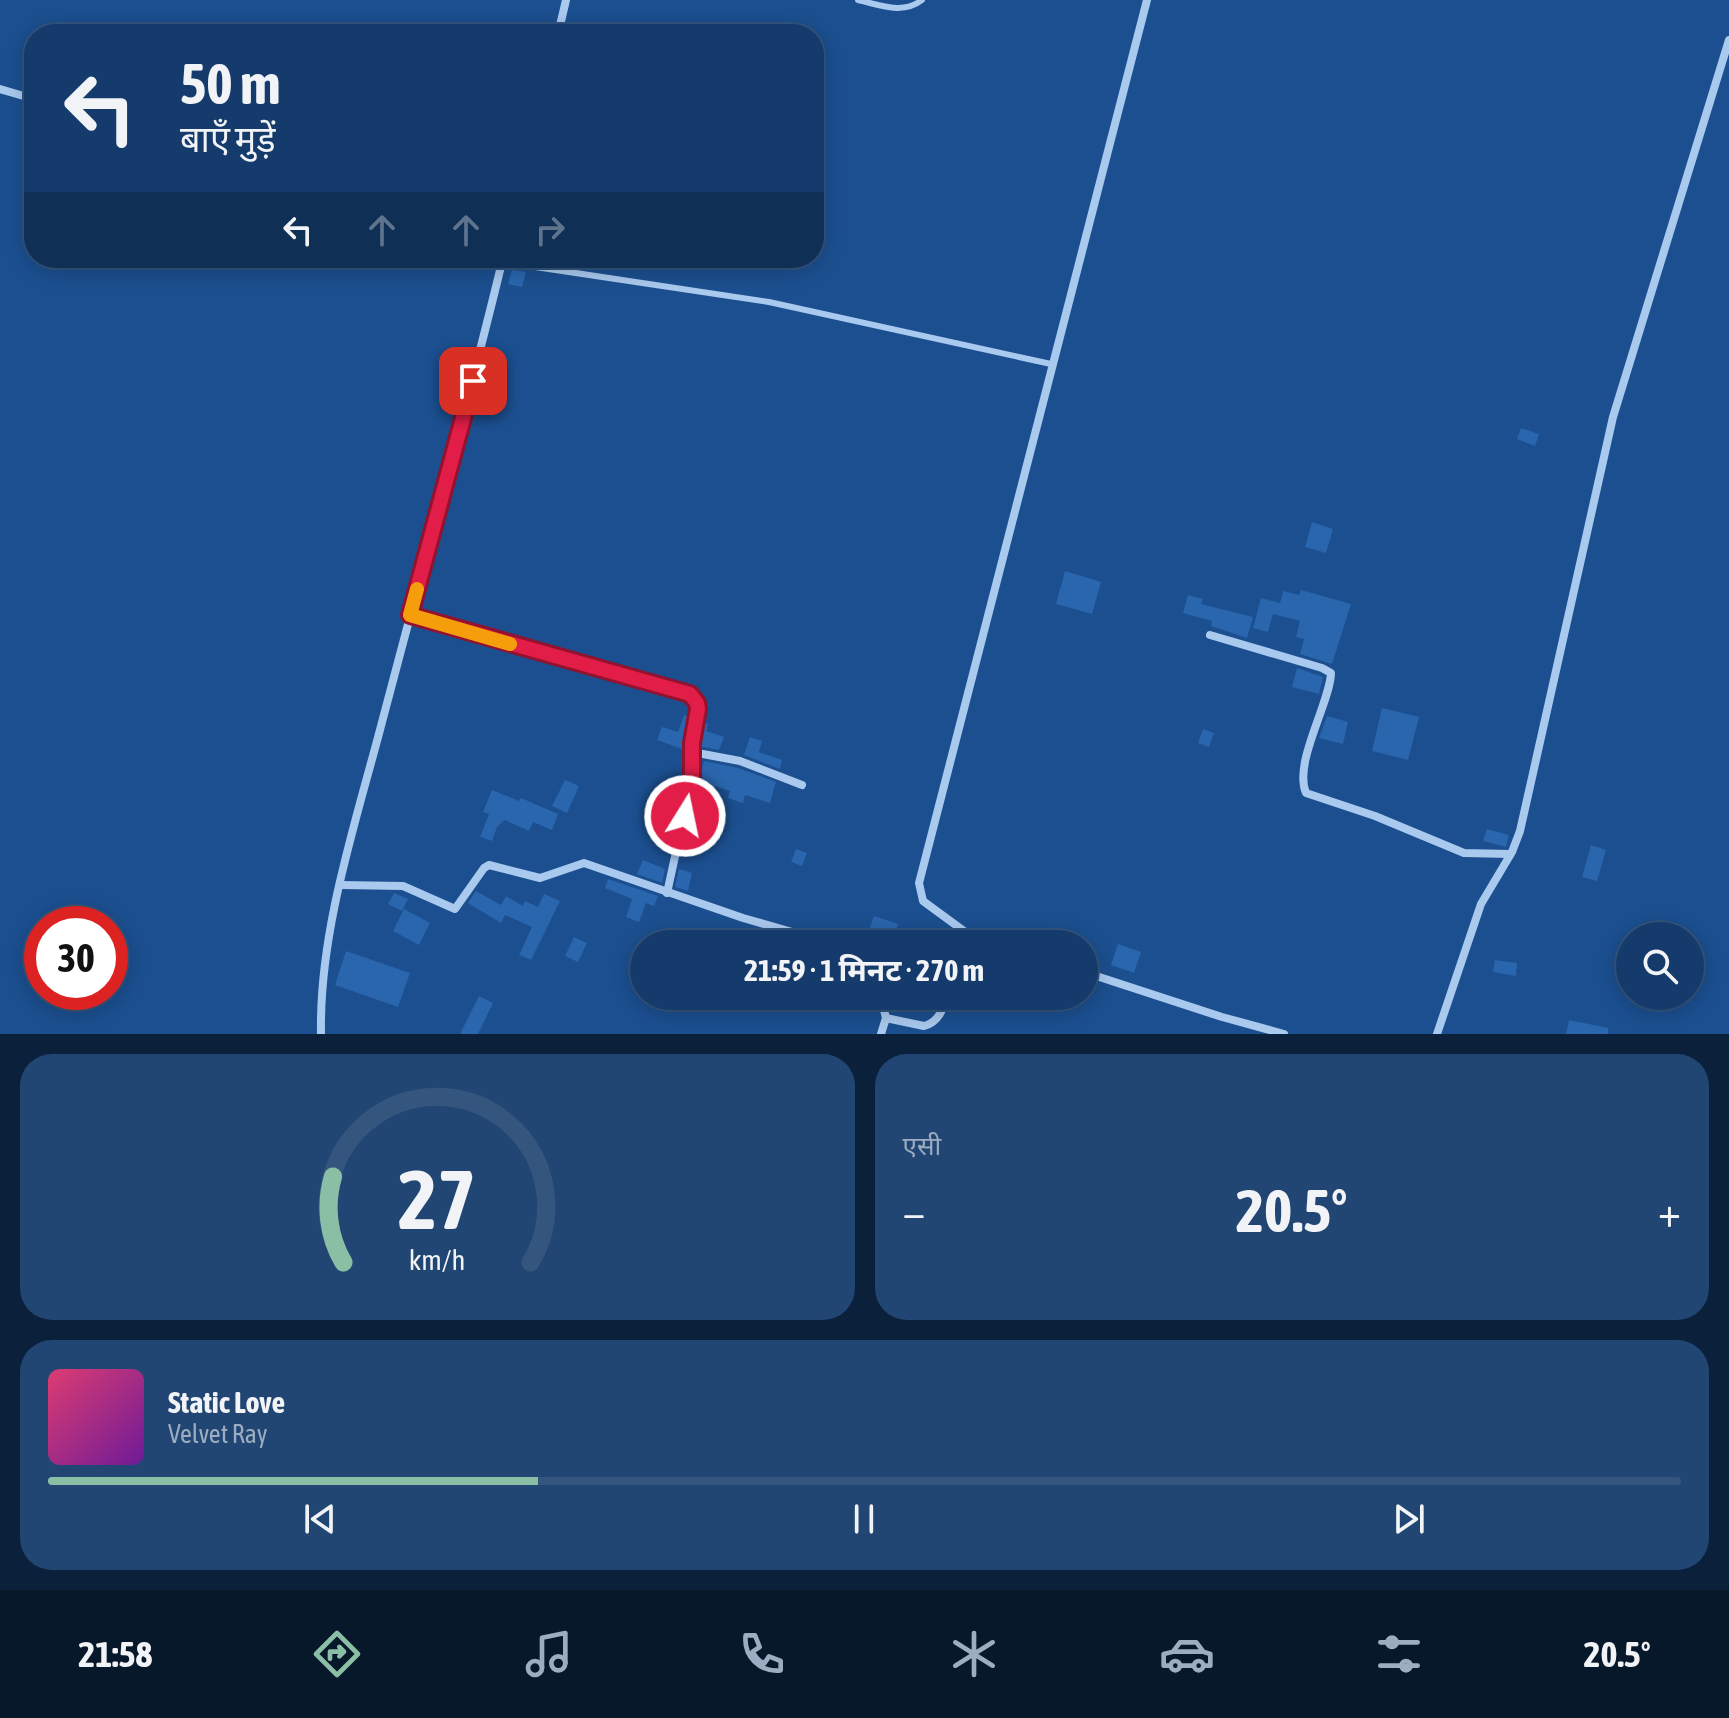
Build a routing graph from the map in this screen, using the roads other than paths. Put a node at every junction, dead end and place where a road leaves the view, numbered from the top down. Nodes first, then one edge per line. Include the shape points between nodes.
1 (566, 0) edge
2 (858, 0) edge
3 (922, 0) edge
4 (1147, 0) edge
5 (560, 24) edge
6 (1729, 40) edge
7 (0, 89) edge
8 (24, 96) edge
9 (500, 268) edge
10 (558, 268) edge
11 (1051, 364) junction
12 (410, 615) junction
13 (1210, 635) dead end
14 (692, 752) junction
15 (802, 785) dead end
16 (1510, 854) junction
17 (341, 885) junction
18 (667, 893) junction
19 (788, 930) edge
20 (963, 930) edge
21 (1098, 977) edge
22 (884, 1010) edge
23 (942, 1010) edge
24 (886, 1018) junction
25 (321, 1034) edge
26 (881, 1034) edge
27 (1284, 1034) edge
28 (1437, 1034) edge

1 - 5 street
2 - 3 lane via 891,8 910,8
4 - 11 street
6 - 16 street via 1613,417 1520,831
7 - 8 street
9 - 12 street
10 - 11 lane via 769,302
11 - 20 street via 919,883 923,901
12 - 14 street via 690,694 698,709
12 - 17 street
13 - 16 street via 1331,673 1312,733 1306,793 1464,853
14 - 15 street via 747,763
14 - 18 street via 690,792
16 - 28 street via 1481,904
17 - 18 street via 403,886 455,909 489,865 540,878 584,863
17 - 25 street via 323,965
18 - 19 street
21 - 27 street
22 - 24 street
23 - 24 street via 924,1026
24 - 26 street

